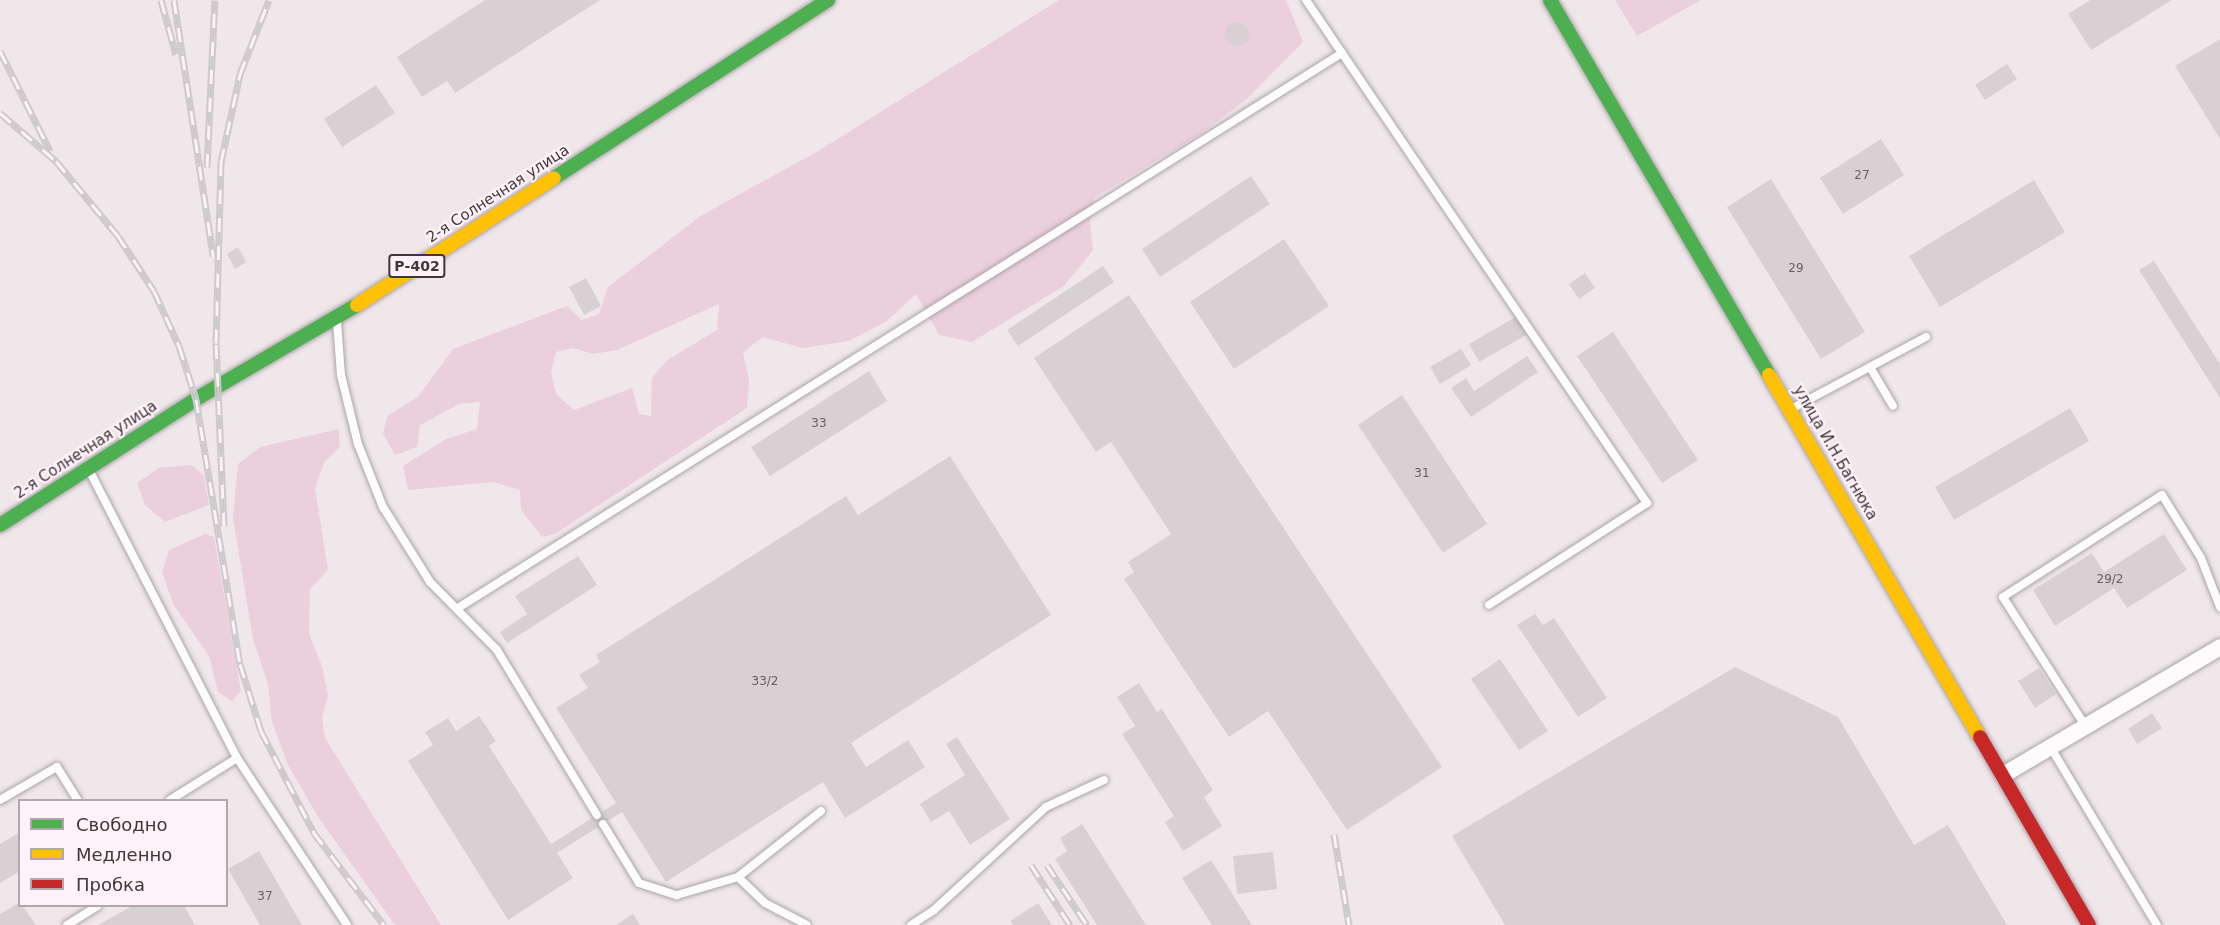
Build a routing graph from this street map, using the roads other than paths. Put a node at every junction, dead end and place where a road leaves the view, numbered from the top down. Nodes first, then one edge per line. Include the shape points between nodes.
1 (828, 0) edge
2 (1306, 0) edge
3 (1550, 0) edge
4 (1342, 53) junction
5 (337, 318) junction
6 (1926, 337) dead end
7 (1870, 367) junction
8 (1893, 406) dead end
9 (1791, 409) junction
10 (88, 469) junction
11 (0, 525) edge
12 (1490, 605) dead end
13 (2220, 607) edge
14 (458, 608) junction
15 (2220, 647) edge
16 (2086, 727) junction
17 (2051, 748) junction
18 (237, 758) junction
19 (2003, 776) junction
20 (1104, 780) dead end
21 (77, 799) edge
22 (173, 799) edge
23 (0, 800) edge
24 (821, 811) dead end
25 (597, 815) dead end
26 (603, 824) dead end
27 (738, 877) junction
28 (96, 907) edge
29 (67, 925) edge
30 (347, 925) edge
31 (807, 925) edge
32 (911, 925) edge
33 (2089, 925) edge
34 (2157, 925) edge

1 - 5 street, 2-я Солнечная улица / Р-402
2 - 4 lane
3 - 9 street, улица И.Н.Багнюка
4 - 12 lane via 1647,503
4 - 14 lane
5 - 10 street, 2-я Солнечная улица / Р-402 via 196,399
5 - 14 lane via 341,375 358,444 383,507 430,582
6 - 7 lane
7 - 8 lane
7 - 9 lane
9 - 19 street, улица И.Н.Багнюка
10 - 11 street, 2-я Солнечная улица / Р-402
10 - 18 lane
13 - 16 lane via 2201,558 2162,495 2003,597
14 - 25 lane via 497,650
15 - 16 street
16 - 17 street
17 - 19 street
17 - 34 lane
18 - 22 lane
18 - 30 lane
19 - 33 street, улица И.Н.Багнюка
20 - 32 lane via 1046,807 934,910
21 - 23 lane via 57,767
24 - 27 lane
26 - 27 lane via 639,884 677,895
27 - 31 lane via 765,903
28 - 29 lane

